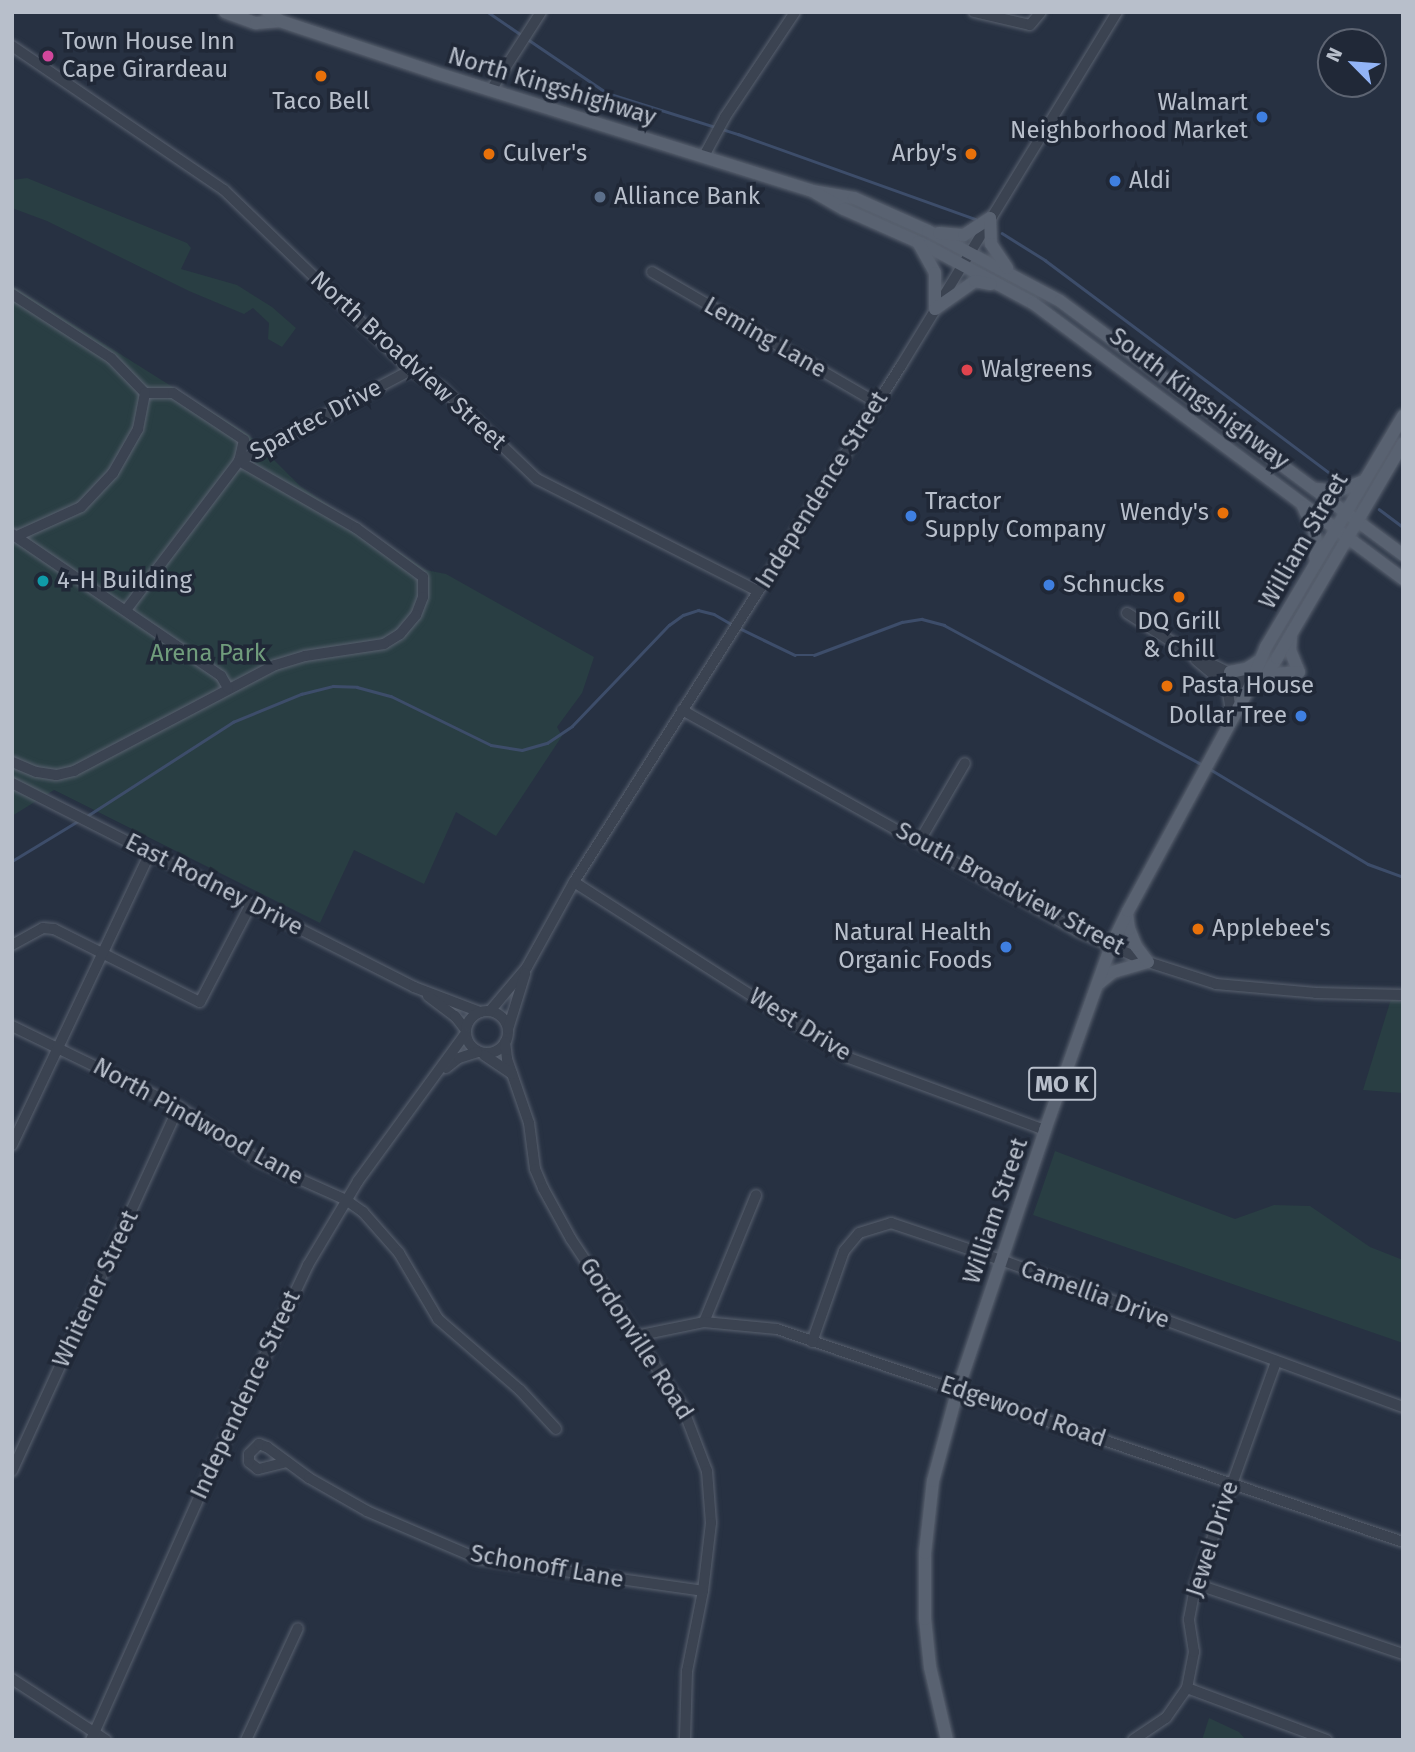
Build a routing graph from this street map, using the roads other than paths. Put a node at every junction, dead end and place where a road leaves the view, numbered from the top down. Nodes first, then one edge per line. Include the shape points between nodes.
1 (225, 12) edge
2 (268, 12) edge
3 (541, 12) edge
4 (795, 12) edge
5 (974, 12) edge
6 (1041, 12) edge
7 (1118, 12) edge
8 (281, 21) junction
9 (12, 46) edge
10 (491, 90) junction
11 (704, 156) junction
12 (812, 191) junction
13 (990, 218) junction
14 (928, 231) junction
15 (918, 242) junction
16 (970, 252) junction
17 (963, 265) junction
18 (652, 272) dead end
19 (1014, 275) junction
20 (1006, 288) junction
21 (12, 294) edge
22 (935, 309) junction
23 (411, 370) junction
24 (145, 393) junction
25 (877, 403) junction
26 (1403, 416) edge
27 (1403, 443) edge
28 (239, 461) junction
29 (1362, 482) junction
30 (1312, 488) junction
31 (1373, 495) junction
32 (1301, 502) junction
33 (1344, 512) junction
34 (1357, 521) junction
35 (1334, 529) junction
36 (14, 535) edge
37 (1378, 537) junction
38 (1347, 538) junction
39 (1403, 555) edge
40 (1371, 556) junction
41 (1314, 561) junction
42 (1333, 564) junction
43 (1403, 579) edge
44 (758, 591) junction
45 (126, 610) junction
46 (1126, 613) dead end
47 (1292, 634) junction
48 (1191, 654) junction
49 (1259, 661) junction
50 (1230, 672) junction
51 (1263, 680) junction
52 (228, 688) junction
53 (1248, 690) junction
54 (682, 710) junction
55 (1232, 717) junction
56 (12, 762) edge
57 (965, 763) dead end
58 (12, 783) edge
59 (919, 842) junction
60 (149, 853) junction
61 (575, 882) junction
62 (251, 904) junction
63 (1127, 913) junction
64 (12, 945) edge
65 (1111, 946) junction
66 (101, 953) junction
67 (1148, 962) junction
68 (527, 967) junction
69 (1098, 984) junction
70 (416, 988) junction
71 (1403, 995) edge
72 (485, 1012) junction
73 (12, 1026) edge
74 (508, 1029) junction
75 (465, 1032) junction
76 (505, 1042) junction
77 (56, 1047) junction
78 (479, 1052) junction
79 (439, 1072) junction
80 (512, 1074) junction
81 (179, 1108) junction
82 (1045, 1130) junction
83 (12, 1145) edge
84 (756, 1195) dead end
85 (346, 1200) junction
86 (1001, 1260) junction
87 (704, 1322) junction
88 (636, 1336) junction
89 (812, 1342) junction
90 (1276, 1362) junction
91 (958, 1389) junction
92 (1403, 1407) edge
93 (556, 1429) dead end
94 (286, 1462) dead end
95 (12, 1471) edge
96 (1231, 1483) junction
97 (1403, 1542) edge
98 (1196, 1584) junction
99 (703, 1591) junction
100 (299, 1628) dead end
101 (1403, 1654) edge
102 (12, 1679) edge
103 (1186, 1688) junction
104 (92, 1737) edge
105 (106, 1740) edge
106 (246, 1740) edge
107 (685, 1740) edge
108 (947, 1740) edge
109 (1133, 1740) edge
110 (1327, 1740) edge

1 - 8 main road, North Kingshighway via 256,23
2 - 8 main road, North Kingshighway
3 - 10 street
4 - 11 street
5 - 6 street via 1030,25
7 - 13 street, Independence Street
8 - 10 main road, North Kingshighway
9 - 23 street, North Broadview Street via 223,190
10 - 11 main road, North Kingshighway
11 - 12 main road, North Kingshighway
12 - 14 main road, North Kingshighway via 854,198
12 - 15 main road, North Kingshighway
13 - 14 main road via 964,235
13 - 16 street, Independence Street
13 - 19 main road via 991,244
14 - 16 main road, North Kingshighway
15 - 17 main road, North Kingshighway
15 - 22 main road via 935,273
16 - 17 street, Independence Street
16 - 19 main road, South Kingshighway
17 - 20 main road, South Kingshighway
17 - 22 street, Independence Street
18 - 25 street, Leming Lane
19 - 30 main road, South Kingshighway via 1060,301
20 - 22 main road via 975,281
20 - 32 main road, South Kingshighway via 1069,328
21 - 24 street via 111,358
22 - 25 street, Independence Street
23 - 28 street, Spartec Drive
23 - 44 street, North Broadview Street via 442,388 537,478
24 - 28 street via 173,393 244,440
24 - 36 street via 138,429 113,473 81,507
25 - 44 street, Independence Street
26 - 29 main road, William Street
27 - 31 main road, William Street
28 - 45 street, Spartec Drive
28 - 52 street via 355,528 423,577 423,597 416,615 384,644 306,656
29 - 30 main road via 1338,491
29 - 33 main road, William Street
30 - 33 main road, South Kingshighway
31 - 34 main road, William Street
31 - 37 main road via 1373,525
32 - 35 main road, South Kingshighway
32 - 41 main road via 1314,531
33 - 34 main road, South Kingshighway
33 - 35 main road, William Street / MO K
34 - 37 main road, South Kingshighway
34 - 38 main road, William Street / MO K
35 - 38 main road, South Kingshighway
35 - 41 main road, William Street / MO K
36 - 45 street
37 - 39 main road, South Kingshighway
38 - 40 main road, South Kingshighway
38 - 42 main road, William Street / MO K
40 - 42 main road via 1347,556
40 - 43 main road, South Kingshighway
41 - 49 main road, William Street / MO K
42 - 47 main road, William Street / MO K
44 - 54 street, Independence Street
45 - 52 street via 221,676
46 - 48 street
47 - 51 main road, William Street / MO K
47 - 51 main road via 1290,650 1299,672
48 - 50 street
48 - 55 street via 1227,685
49 - 50 main road
49 - 53 main road, William Street / MO K
50 - 53 street
51 - 53 main road, William Street / MO K
52 - 56 street via 74,771 56,775
53 - 55 main road, William Street / MO K
54 - 59 street, South Broadview Street
54 - 61 street, Independence Street
55 - 63 main road, William Street / MO K
57 - 59 street
58 - 60 street, East Rodney Drive
59 - 65 street, South Broadview Street
60 - 62 street, East Rodney Drive
60 - 66 street
61 - 68 street, Independence Street
61 - 82 street, West Drive via 849,1058
62 - 66 street via 200,1002
62 - 70 street, East Rodney Drive
63 - 65 main road, William Street / MO K
63 - 67 main road via 1129,929
64 - 66 street via 43,929 54,929
65 - 67 street, South Broadview Street
65 - 69 main road, William Street / MO K
66 - 77 street
67 - 69 main road via 1113,972
67 - 71 street, South Broadview Street via 1216,984
68 - 72 street, Independence Street
68 - 74 street, Independence Street
69 - 82 main road, William Street / MO K
70 - 72 street, East Rodney Drive
70 - 75 street, East Rodney Drive via 456,1016
72 - 74 street via 499,1015
72 - 75 street via 468,1020
73 - 77 street, North Pindwood Lane
74 - 76 street
75 - 78 street
75 - 79 street, Independence Street
76 - 78 street via 498,1051
76 - 80 street, Gordonville Road
77 - 81 street, North Pindwood Lane
77 - 83 street
78 - 79 street, Independence Street via 459,1058
78 - 80 street
79 - 85 street, Independence Street
80 - 88 street, Gordonville Road via 542,1188
81 - 85 street, North Pindwood Lane via 259,1161
81 - 95 street, Whitener Street
82 - 86 main road, William Street / MO K
84 - 87 street
85 - 93 street, North Pindwood Lane via 384,1233 438,1319 520,1390
85 - 104 street, Independence Street via 307,1265 263,1357
86 - 89 street, Camellia Drive via 891,1223 874,1226 859,1233 844,1251
86 - 90 street, Camellia Drive
86 - 91 main road, William Street / MO K
87 - 88 street, Edgewood Road
87 - 89 street, Edgewood Road via 777,1329
88 - 99 street, Gordonville Road via 682,1406 707,1471 711,1523
89 - 91 street, Edgewood Road
90 - 92 street, Camellia Drive
90 - 96 street, Jewel Drive
91 - 96 street, Edgewood Road
91 - 108 main road, William Street / MO K via 933,1481 925,1575 930,1667
94 - 99 street, Schonoff Lane via 367,1511 479,1559
96 - 97 street, Edgewood Road
96 - 98 street, Jewel Drive
98 - 101 street
98 - 103 street, Jewel Drive via 1189,1619 1194,1652
99 - 107 street, Gordonville Road via 687,1671
100 - 106 street
102 - 104 street
103 - 109 street, Jewel Drive via 1167,1718
103 - 110 street
104 - 105 street

